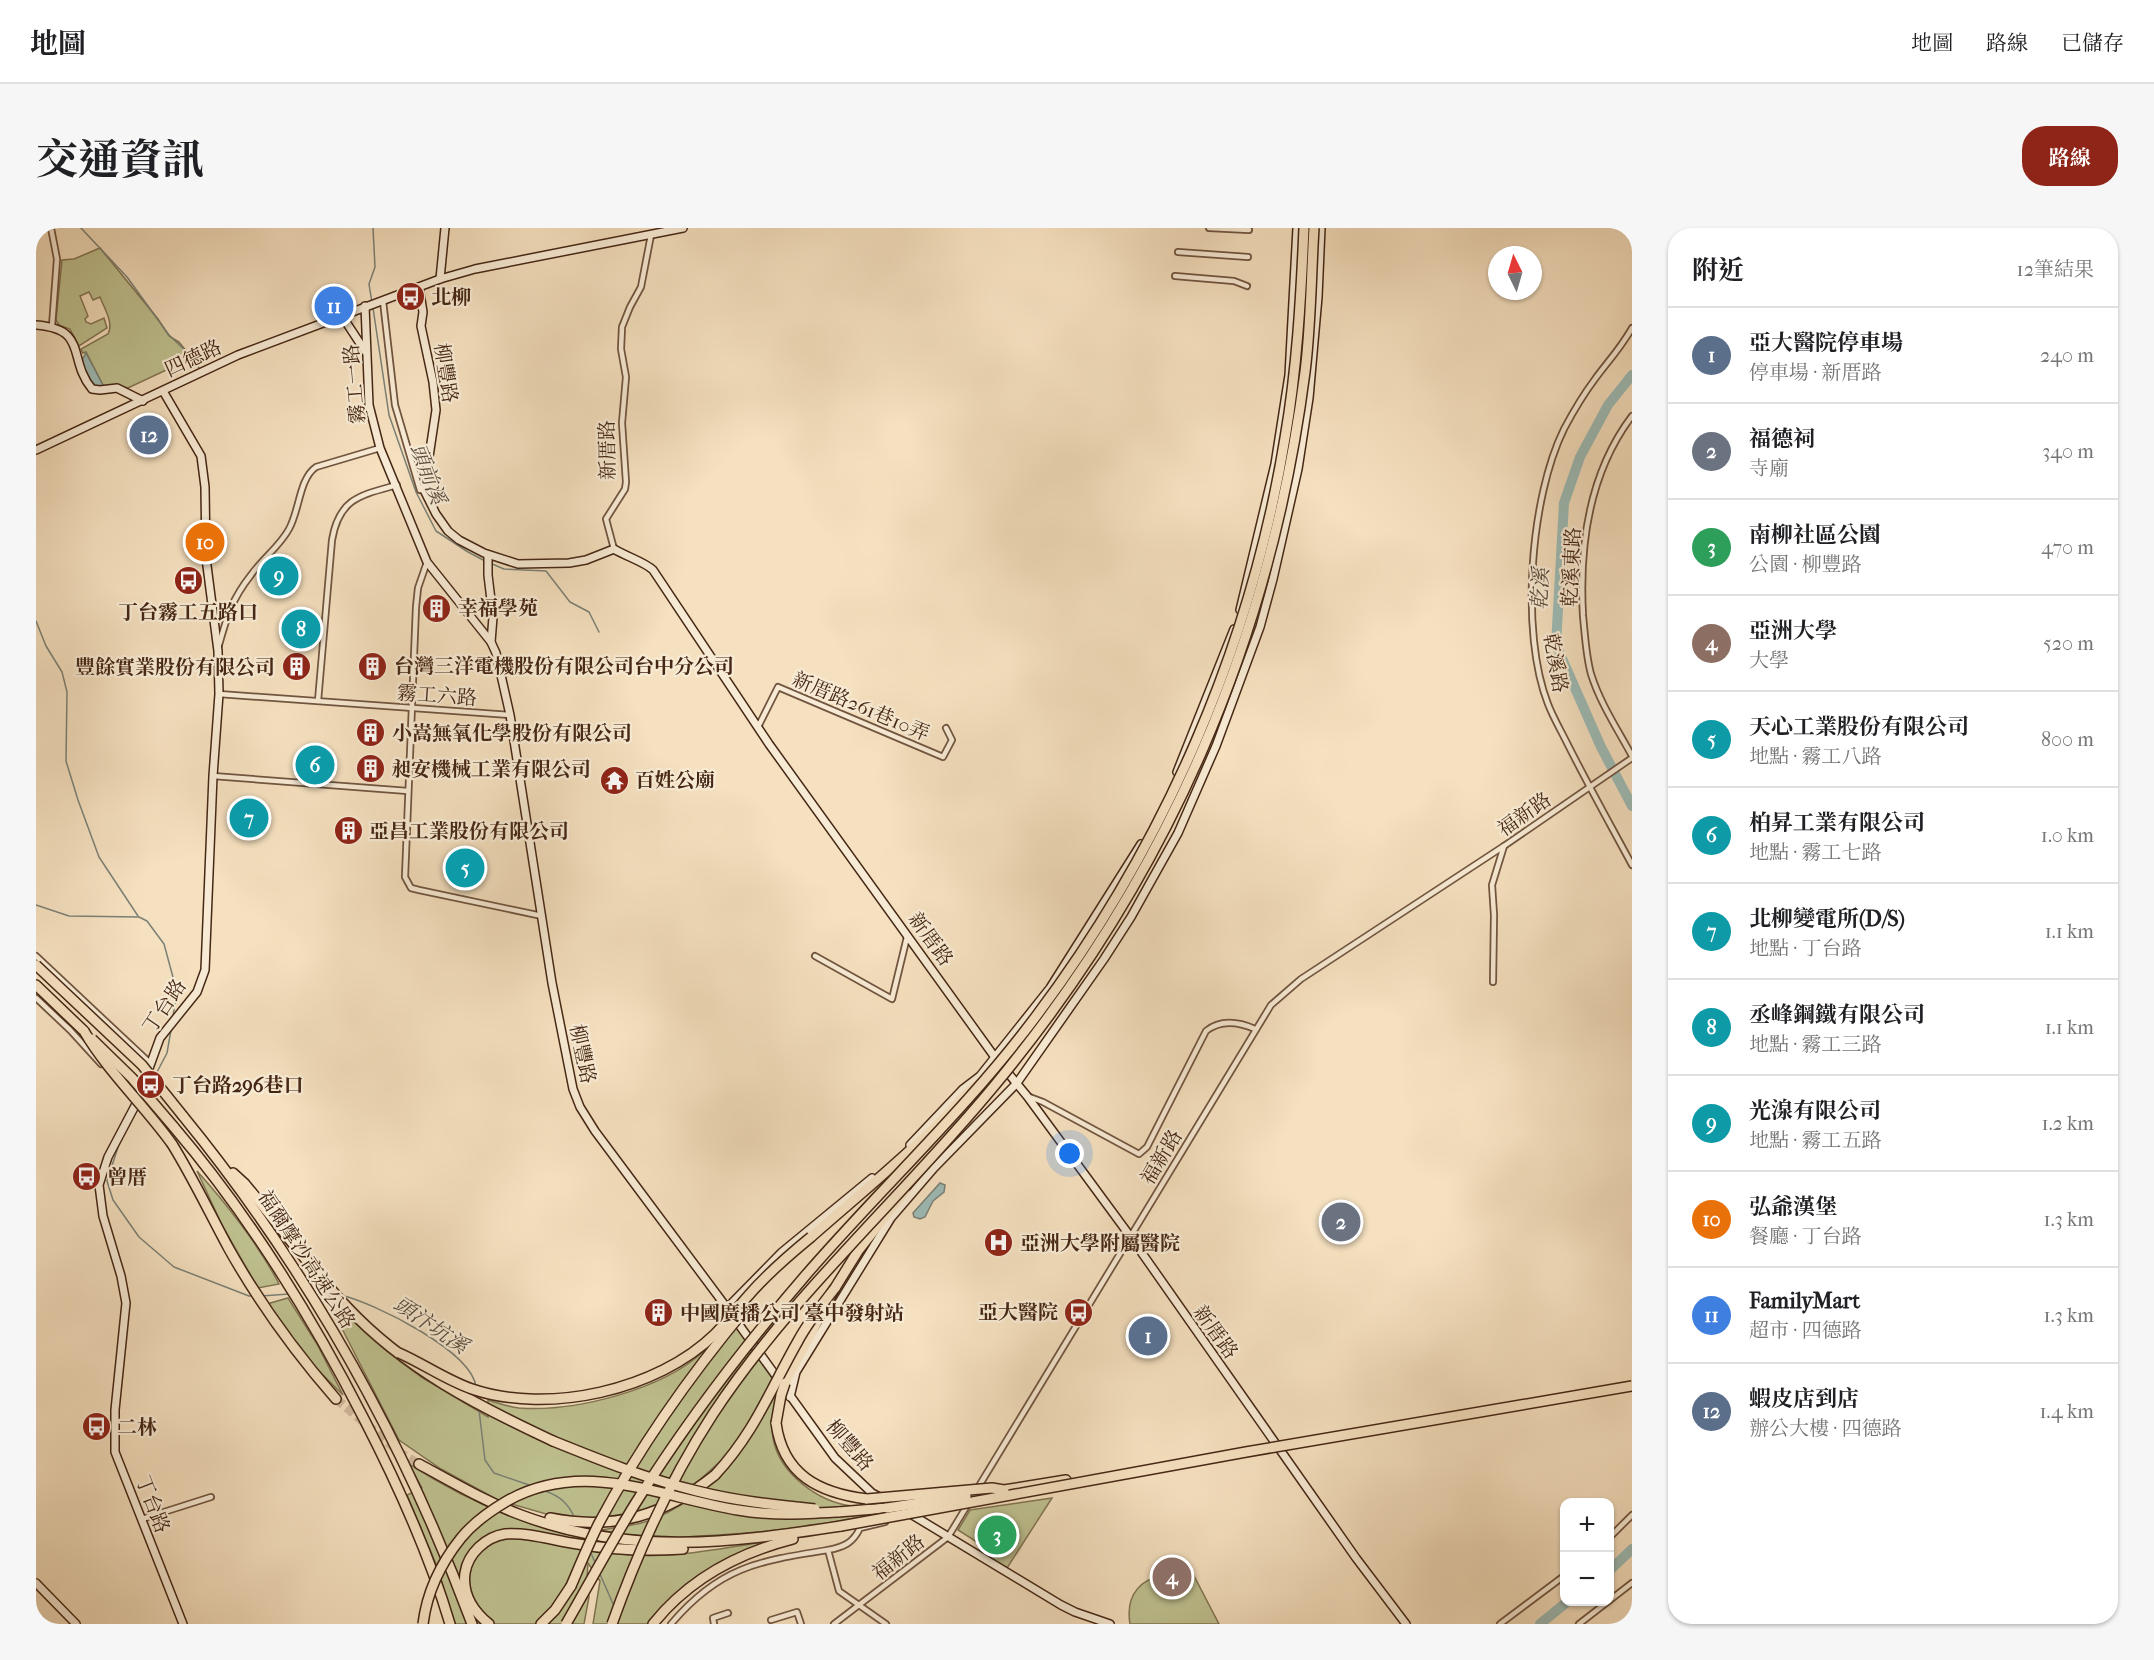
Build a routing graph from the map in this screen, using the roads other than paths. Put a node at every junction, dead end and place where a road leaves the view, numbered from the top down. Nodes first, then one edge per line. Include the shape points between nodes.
1 (51, 228) edge
2 (445, 228) edge
3 (683, 228) edge
4 (1211, 228) edge
5 (1298, 228) edge
6 (1304, 228) edge
7 (1314, 228) edge
8 (1321, 228) edge
9 (1250, 230) dead end
10 (651, 235) junction
11 (1178, 252) dead end
12 (1248, 257) dead end
13 (1176, 276) dead end
14 (440, 279) junction
15 (1247, 286) dead end
16 (419, 287) junction
17 (381, 302) junction
18 (367, 306) junction
19 (336, 318) junction
20 (36, 325) edge
21 (52, 326) junction
22 (1632, 328) edge
23 (366, 354) junction
24 (163, 391) junction
25 (143, 401) junction
26 (1632, 416) edge
27 (380, 448) junction
28 (36, 450) edge
29 (397, 485) junction
30 (424, 490) junction
31 (614, 549) junction
32 (488, 555) junction
33 (427, 562) junction
34 (491, 642) junction
35 (218, 651) junction
36 (219, 694) junction
37 (318, 701) junction
38 (411, 708) junction
39 (510, 715) junction
40 (758, 727) junction
41 (946, 728) dead end
42 (1631, 758) edge
43 (213, 776) junction
44 (1591, 785) junction
45 (408, 791) junction
46 (1504, 846) junction
47 (1632, 865) edge
48 (542, 916) junction
49 (908, 935) junction
50 (36, 956) edge
51 (815, 956) dead end
52 (36, 965) edge
53 (1492, 982) dead end
54 (36, 985) edge
55 (36, 998) edge
56 (1256, 1029) junction
57 (84, 1031) junction
58 (994, 1056) junction
59 (150, 1063) junction
60 (984, 1080) junction
61 (1017, 1083) junction
62 (994, 1087) junction
63 (1027, 1096) junction
64 (136, 1104) junction
65 (218, 1158) junction
66 (1130, 1236) junction
67 (811, 1237) junction
68 (835, 1288) junction
69 (727, 1308) junction
70 (399, 1353) junction
71 (1632, 1380) edge
72 (1632, 1386) edge
73 (790, 1397) junction
74 (336, 1399) tunnel mouth
75 (419, 1464) tunnel mouth
76 (1004, 1490) junction
77 (211, 1497) dead end
78 (489, 1500) junction
79 (838, 1512) junction
80 (1632, 1515) edge
81 (914, 1516) junction
82 (142, 1519) junction
83 (841, 1526) junction
84 (1614, 1533) edge
85 (948, 1537) junction
86 (742, 1541) junction
87 (828, 1550) junction
88 (1560, 1579) edge
89 (36, 1583) edge
90 (1632, 1583) edge
91 (861, 1605) junction
92 (728, 1612) dead end
93 (771, 1620) dead end
94 (76, 1624) edge
95 (183, 1624) edge
96 (423, 1624) edge
97 (450, 1624) edge
98 (472, 1624) edge
99 (489, 1624) edge
100 (541, 1624) edge
101 (566, 1624) edge
102 (612, 1624) edge
103 (654, 1624) edge
104 (671, 1624) edge
105 (714, 1624) edge
106 (801, 1624) edge
107 (834, 1624) edge
108 (886, 1624) edge
109 (1110, 1624) edge
110 (1406, 1624) edge
111 (1500, 1624) edge
112 (1579, 1624) edge

1 - 21 street via 57,258
2 - 14 street
3 - 10 street
4 - 9 street
5 - 58 street via 1288,375 1275,464 1238,617 1176,777 1149,832 1050,988
6 - 60 highway, bridge via 1295,364 1282,457 1252,588 1215,696 1164,812 1118,894 1036,1016
7 - 62 highway, bridge via 1299,416 1276,530 1245,644 1188,784 1143,873 1083,970
8 - 61 street via 1309,398 1298,469 1260,627 1216,746 1178,833 1104,959
10 - 14 street
10 - 31 street, 新厝路 via 641,287 622,327 626,482 606,519
11 - 12 street
13 - 15 street via 1234,281
14 - 16 street
16 - 17 street
16 - 30 street, 柳豐路 via 421,326 436,410
17 - 18 street, 四德路
17 - 30 street via 395,405 420,490
18 - 19 street, 四德路
18 - 23 street, 霧工一路
19 - 23 street via 345,322
19 - 24 street, 四德路 via 238,355
20 - 21 street
21 - 25 street via 68,334 92,389 124,390
22 - 44 street, 乾溪路 via 1564,431 1551,460 1536,531 1532,580 1538,675 1548,706
23 - 27 street, 霧工一路 via 369,405
24 - 25 street, 四德路
24 - 35 street, 丁台路 via 201,456 207,567
25 - 28 street, 四德路
26 - 42 street, 乾溪東路 via 1602,468 1590,507 1582,593 1592,675
27 - 29 street, 霧工一路
27 - 35 street via 309,472 289,530 250,575 229,608
29 - 33 street, 霧工一路
29 - 37 street via 348,502 338,517 332,540
30 - 32 street via 448,531
31 - 32 street via 569,563 518,564
31 - 40 street, 新厝路 via 653,570
32 - 34 street, 柳豐路
33 - 34 street, 霧工一路
33 - 38 street via 418,588
34 - 39 street, 柳豐路
35 - 36 street, 丁台路
36 - 37 street, 霧工六路
36 - 43 street, 丁台路
37 - 38 street, 霧工六路
38 - 39 street, 霧工六路
38 - 45 street
39 - 48 street, 柳豐路
40 - 41 street, 新厝路261巷10弄 via 778,687 943,757 952,740
40 - 49 street, 新厝路
42 - 44 street, 福新路
43 - 45 street
43 - 59 street, 丁台路 via 205,970 197,992 160,1038
44 - 46 street, 福新路
44 - 47 street, 乾溪路
45 - 48 street via 405,877 411,888
46 - 53 street via 1492,885
46 - 56 street, 福新路 via 1301,979 1271,1005
48 - 69 street, 柳豐路 via 573,1089 580,1107
49 - 51 street via 892,999
49 - 58 street, 新厝路
50 - 59 street
52 - 65 highway, 福爾摩沙高速公路, bridge via 142,1065
54 - 57 highway, 福爾摩沙高速公路
55 - 64 street
56 - 63 street via 1238,1022 1206,1031 1148,1147 1139,1154
56 - 66 street, 福新路
57 - 74 highway, bridge via 97,1053 172,1144 265,1309
57 - 97 highway, 福爾摩沙高速公路, bridge via 173,1126 255,1232 306,1311 389,1467
58 - 61 street, 新厝路
58 - 69 street via 980,1076 902,1154 782,1252
59 - 64 street, 丁台路
60 - 67 highway, bridge via 970,1088 938,1124
60 - 101 highway, bridge via 804,1278 704,1402 634,1506
61 - 63 street, 新厝路
61 - 73 street via 891,1218 796,1372
62 - 68 highway, bridge via 876,1228
62 - 102 highway, bridge via 791,1310 715,1410 649,1530
63 - 66 street, 新厝路
64 - 82 street, 丁台路 via 108,1157 99,1185 103,1216 126,1303 115,1410 116,1452
65 - 70 highway via 245,1184 347,1308
65 - 98 highway, 福爾摩沙高速公路 via 320,1307 361,1382 414,1486
66 - 85 street, 福新路
66 - 110 street, 新厝路
67 - 70 highway, bridge via 699,1347 653,1374 612,1389 555,1398 503,1396 460,1384
67 - 100 highway, bridge via 770,1278 702,1362 636,1458 564,1597
68 - 76 highway, bridge via 781,1395 777,1433 791,1464 812,1483 849,1496 885,1498
68 - 78 highway, bridge via 798,1340 748,1435 715,1475 691,1494 670,1506 618,1521 576,1521 530,1514
69 - 73 street, 柳豐路
70 - 79 highway, bridge via 488,1411 611,1464 699,1492
71 - 76 highway, bridge
72 - 83 highway, bridge
73 - 81 street, 柳豐路 via 852,1476 872,1493
75 - 78 highway
76 - 79 highway, bridge
77 - 82 street
78 - 86 highway via 521,1515 581,1533 662,1543
79 - 96 highway, bridge via 754,1512 593,1480 540,1486 496,1507 467,1530 439,1570
80 - 84 street
81 - 85 street, 柳豐路
81 - 87 street via 860,1528 855,1539 844,1547
82 - 95 street, 丁台路
83 - 86 highway
83 - 103 highway via 742,1555 695,1583
85 - 91 street, 福新路
85 - 109 street, 柳豐路 via 1061,1605
86 - 99 highway via 652,1550 587,1546 504,1534 490,1539 472,1555 465,1571 468,1601
87 - 91 street via 839,1591
87 - 104 street via 773,1558 730,1573 702,1592
88 - 111 street
89 - 94 street
90 - 112 street
91 - 107 street, 福新路
91 - 108 street
92 - 105 street via 713,1618
93 - 106 street via 797,1612

